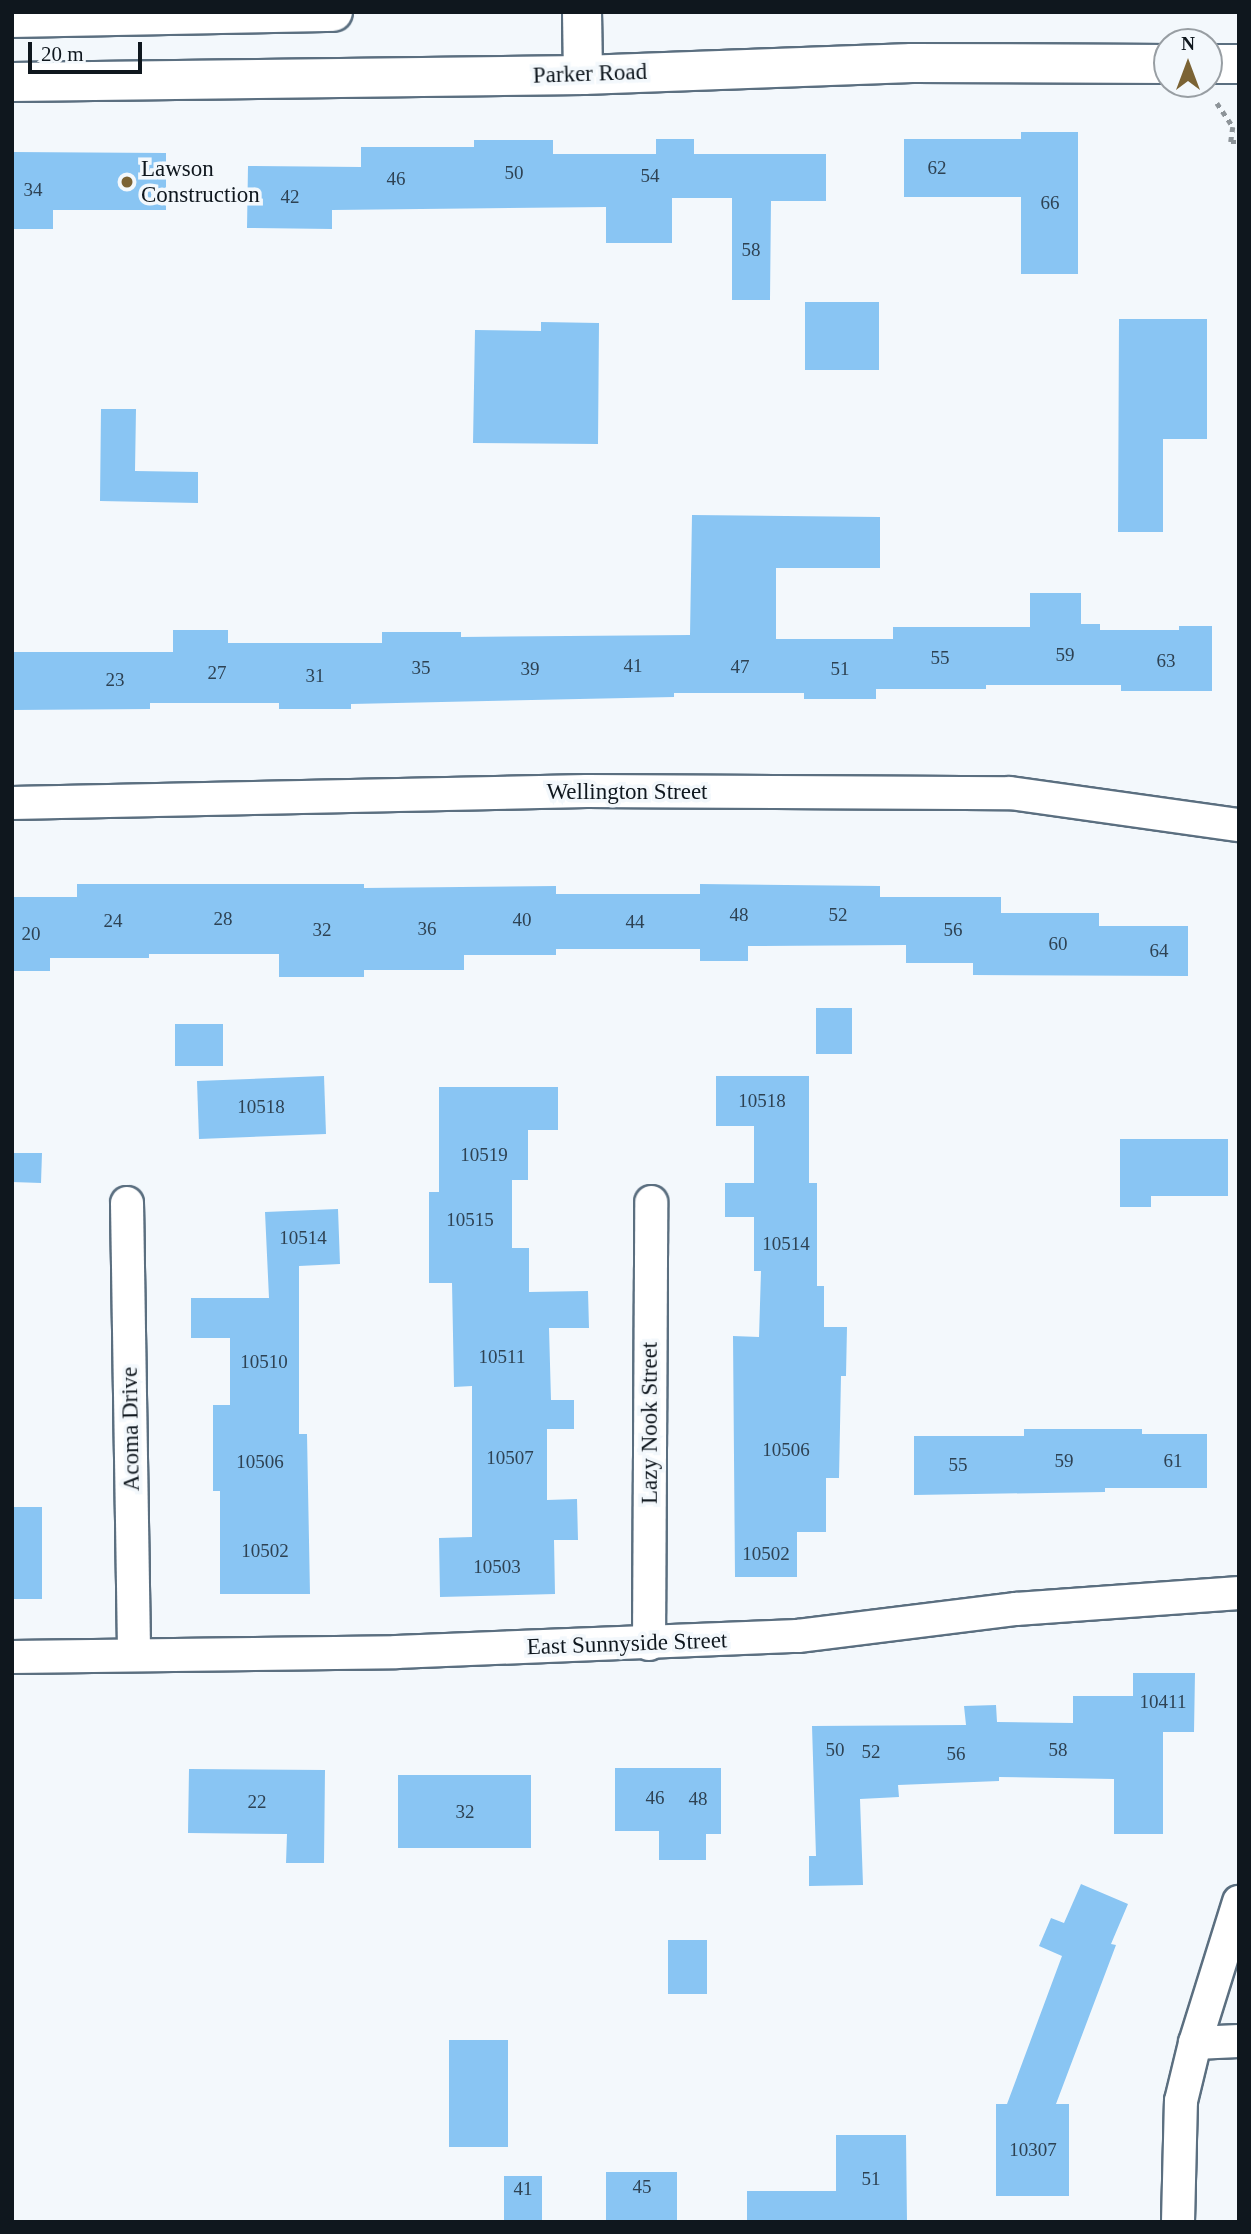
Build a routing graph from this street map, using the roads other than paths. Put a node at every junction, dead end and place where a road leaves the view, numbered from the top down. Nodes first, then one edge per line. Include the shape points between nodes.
1 (333, 12) edge
2 (582, 12) edge
3 (12, 18) edge
4 (1153, 64) edge
5 (583, 75) junction
6 (12, 82) edge
7 (12, 803) edge
8 (1239, 825) edge
9 (651, 1202) dead end
10 (127, 1203) dead end
11 (1239, 1593) edge
12 (649, 1644) junction
13 (134, 1654) junction
14 (12, 1657) edge
15 (1239, 1902) edge
16 (1239, 2041) edge
17 (1195, 2043) junction
18 (1178, 2222) edge

1 - 3 main road
2 - 5 main road
4 - 5 main road, Parker Road via 912,63
5 - 6 main road, Parker Road
7 - 8 street, Wellington Street via 587,791 1010,793
9 - 12 street, Lazy Nook Street
10 - 13 street, Acoma Drive
11 - 12 street, East Sunnyside Street via 1016,1609 798,1636
12 - 13 street, East Sunnyside Street
13 - 14 street, East Sunnyside Street
15 - 17 street
16 - 17 street
17 - 18 street via 1181,2101

